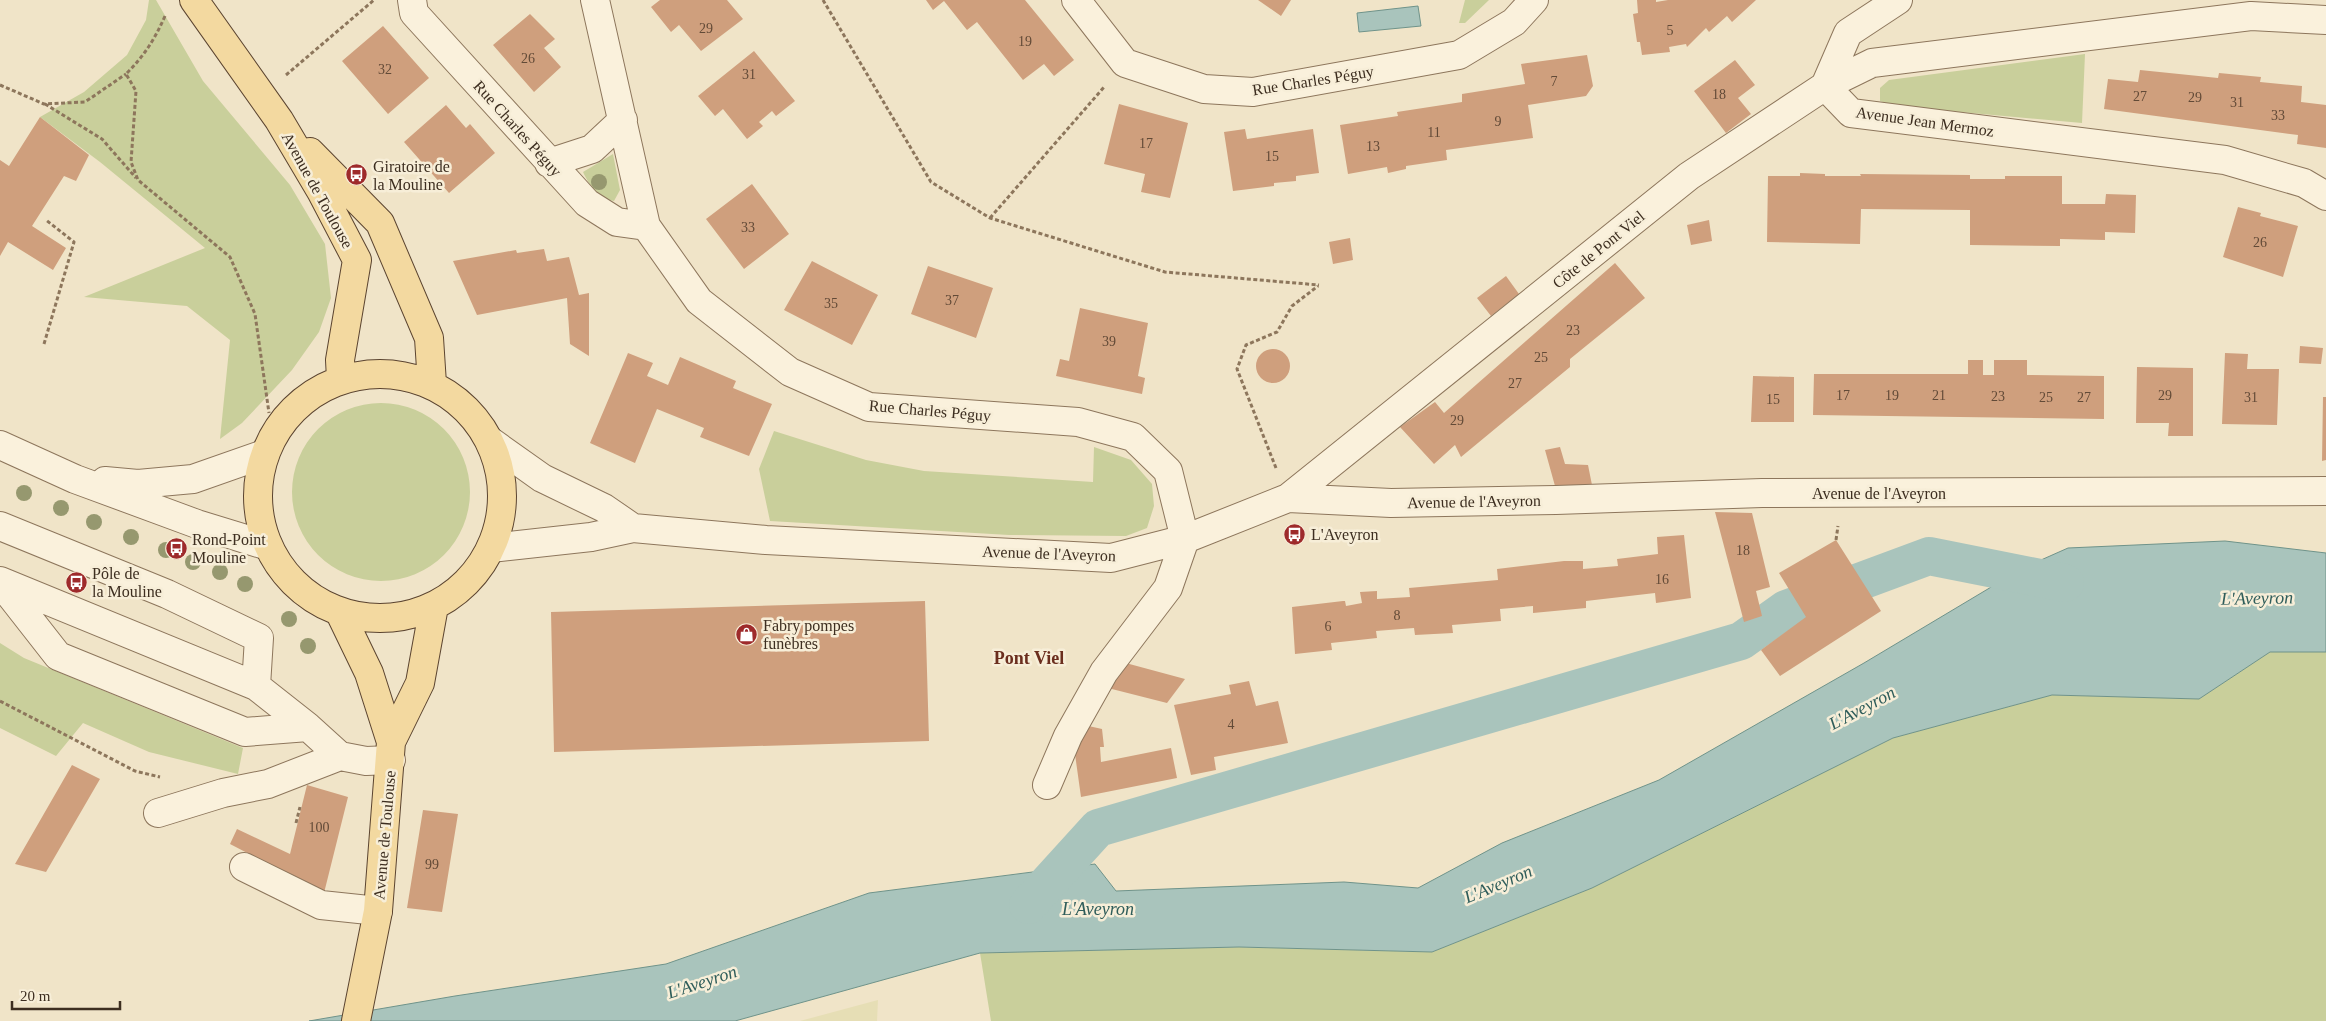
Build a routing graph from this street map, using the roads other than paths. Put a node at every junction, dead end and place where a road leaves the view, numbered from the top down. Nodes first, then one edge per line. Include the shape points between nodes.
1 (194, 0) edge
2 (412, 0) edge
3 (595, 0) edge
4 (1076, 0) edge
5 (1534, 0) edge
6 (1898, 0) edge
7 (2326, 20) edge
8 (1825, 86) junction
9 (279, 120) junction
10 (623, 120) junction
11 (549, 163) junction
12 (2326, 196) edge
13 (646, 226) junction
14 (341, 379) junction
15 (432, 384) junction
16 (490, 441) junction
17 (0, 445) edge
18 (264, 454) junction
19 (75, 479) junction
20 (2326, 491) edge
21 (1288, 498) junction
22 (0, 526) edge
23 (633, 528) junction
24 (1185, 539) junction
25 (268, 546) junction
26 (491, 548) junction
27 (0, 581) edge
28 (434, 606) junction
29 (339, 611) junction
30 (256, 686) junction
31 (308, 727) junction
32 (391, 751) junction
33 (340, 756) junction
34 (1047, 785) dead end
35 (158, 813) dead end
36 (244, 867) dead end
37 (376, 919) junction
38 (356, 1021) edge

1 - 9 main road, Avenue de Toulouse
2 - 11 street, Rue Charles Péguy via 414,13
3 - 10 street, Rue Charles Péguy
4 - 5 street, Rue Charles Péguy via 1125,63 1204,89 1253,92 1459,55 1514,22
6 - 8 street via 1848,34
7 - 8 street via 2251,16 1872,63
8 - 12 street, Avenue Jean Mermoz via 1851,113 2225,160 2304,184
8 - 21 street, Côte de Pont Viel via 1689,176
9 - 14 main road, Avenue de Toulouse via 357,260 340,360
9 - 15 main road, Avenue de Toulouse via 380,223 429,338
10 - 11 street via 592,149
10 - 13 street, Rue Charles Péguy
11 - 13 street, Rue Charles Péguy via 587,203 617,222
13 - 24 street, Rue Charles Péguy via 699,301 790,372 868,407 1078,422 1133,436 1168,471
14 - 15 main road via 391,373
14 - 18 main road via 313,392 283,419
15 - 16 main road via 466,408
16 - 23 street, Avenue de l'Aveyron via 542,478 604,508
16 - 26 main road via 501,476 502,513
17 - 19 street
18 - 19 street via 193,479 138,484
18 - 25 main road via 258,485 259,516
19 - 25 street via 197,524
20 - 21 street, Avenue de l'Aveyron via 1762,493 1391,503
21 - 24 street, Avenue de l'Aveyron
22 - 30 street via 167,594 259,638
23 - 24 street, Avenue de l'Aveyron via 766,540 1111,558
23 - 26 street, Avenue de l'Aveyron
24 - 34 street via 1168,588 1104,672 1068,736
25 - 29 main road via 291,580 310,596
26 - 28 main road via 467,581
27 - 30 street
27 - 31 street via 58,656 245,732
28 - 29 main road via 403,616 371,618
28 - 32 main road, Avenue de Toulouse via 420,683
29 - 32 main road, Avenue de Toulouse via 369,674
30 - 31 street
31 - 33 street
32 - 33 street via 366,761
32 - 37 main road, Avenue de Toulouse
33 - 35 street via 268,784 223,793
36 - 37 street via 321,905
37 - 38 main road, Avenue de Toulouse

